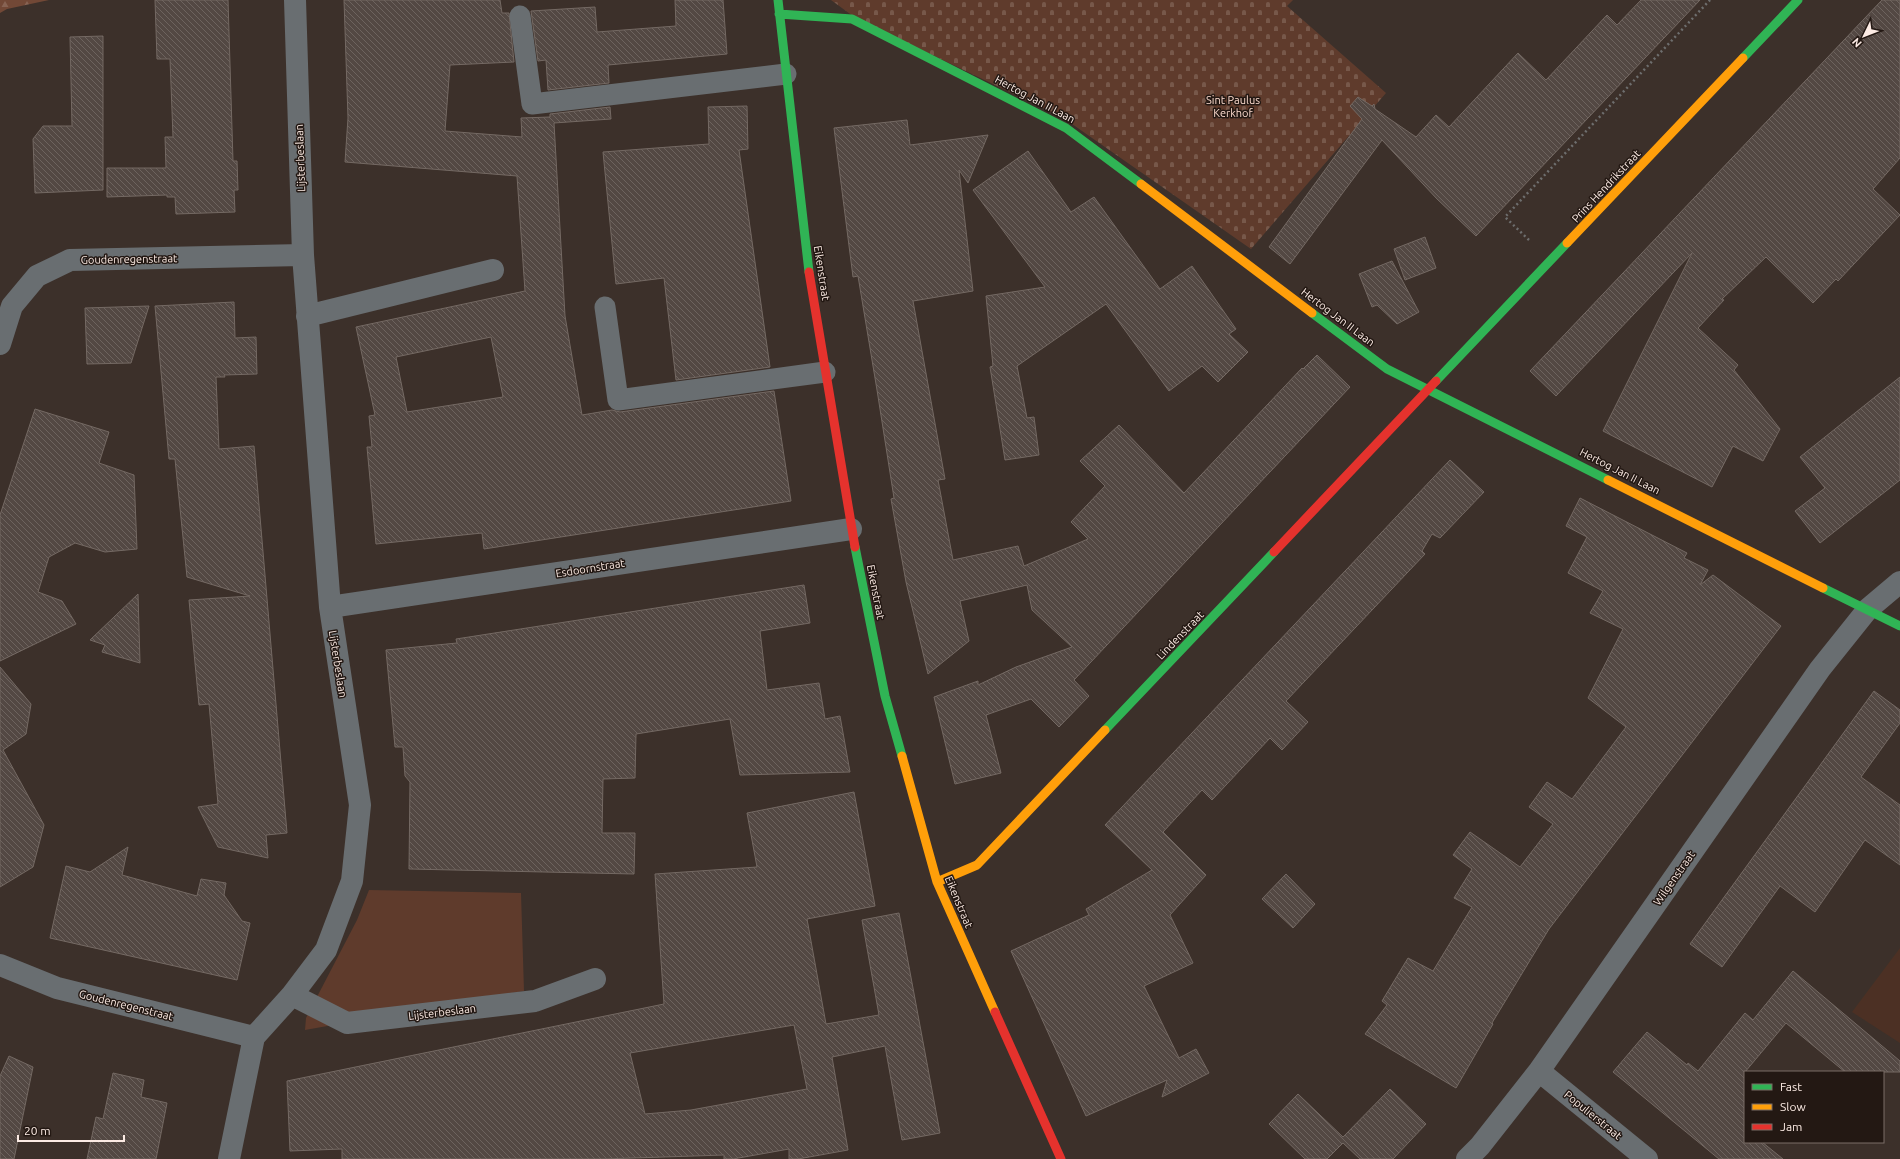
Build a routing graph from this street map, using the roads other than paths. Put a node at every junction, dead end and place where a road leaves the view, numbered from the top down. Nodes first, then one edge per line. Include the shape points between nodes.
1 (295, 0) edge
2 (778, 0) edge
3 (1798, 0) edge
4 (779, 14) junction
5 (520, 16) dead end
6 (786, 74) junction
7 (303, 255) junction
8 (493, 270) dead end
9 (605, 307) dead end
10 (307, 316) junction
11 (0, 344) edge
12 (825, 372) junction
13 (1430, 389) junction
14 (851, 529) junction
15 (1900, 582) edge
16 (330, 607) junction
17 (1868, 610) junction
18 (1900, 626) edge
19 (937, 882) junction
20 (0, 965) edge
21 (596, 979) dead end
22 (292, 995) junction
23 (254, 1037) junction
24 (1540, 1072) junction
25 (1475, 1155) edge
26 (229, 1159) edge
27 (1061, 1159) edge
28 (1647, 1159) edge

1 - 7 street, Lijsterbeslaan
2 - 4 street, Eikenstraat
3 - 13 street, Prins Hendrikstraat
4 - 6 street, Eikenstraat
4 - 13 street, Hertog Jan II Laan via 852,19 1066,128 1387,369
5 - 6 lane via 532,104
6 - 12 street, Eikenstraat via 806,253
7 - 10 street, Lijsterbeslaan
7 - 11 street, Goudenregenstraat via 70,260 37,276 12,306
8 - 10 street
9 - 12 lane via 618,400
10 - 16 street, Lijsterbeslaan
12 - 14 street, Eikenstraat
13 - 17 street, Hertog Jan II Laan
13 - 19 street, Lindenstraat via 977,865
14 - 16 street, Esdoornstraat
14 - 19 street, Eikenstraat via 885,696
15 - 17 street, Wilgenstraat
16 - 22 street, Lijsterbeslaan via 360,805 352,881 326,950
17 - 18 street, Hertog Jan II Laan
17 - 24 street, Wilgenstraat via 1820,669
19 - 27 street, Eikenstraat
20 - 23 street, Goudenregenstraat via 57,988
21 - 22 street, Lijsterbeslaan via 535,1001 347,1023
22 - 23 street, Lijsterbeslaan
23 - 26 street
24 - 25 street, Wilgenstraat
24 - 28 street, Populierstraat

